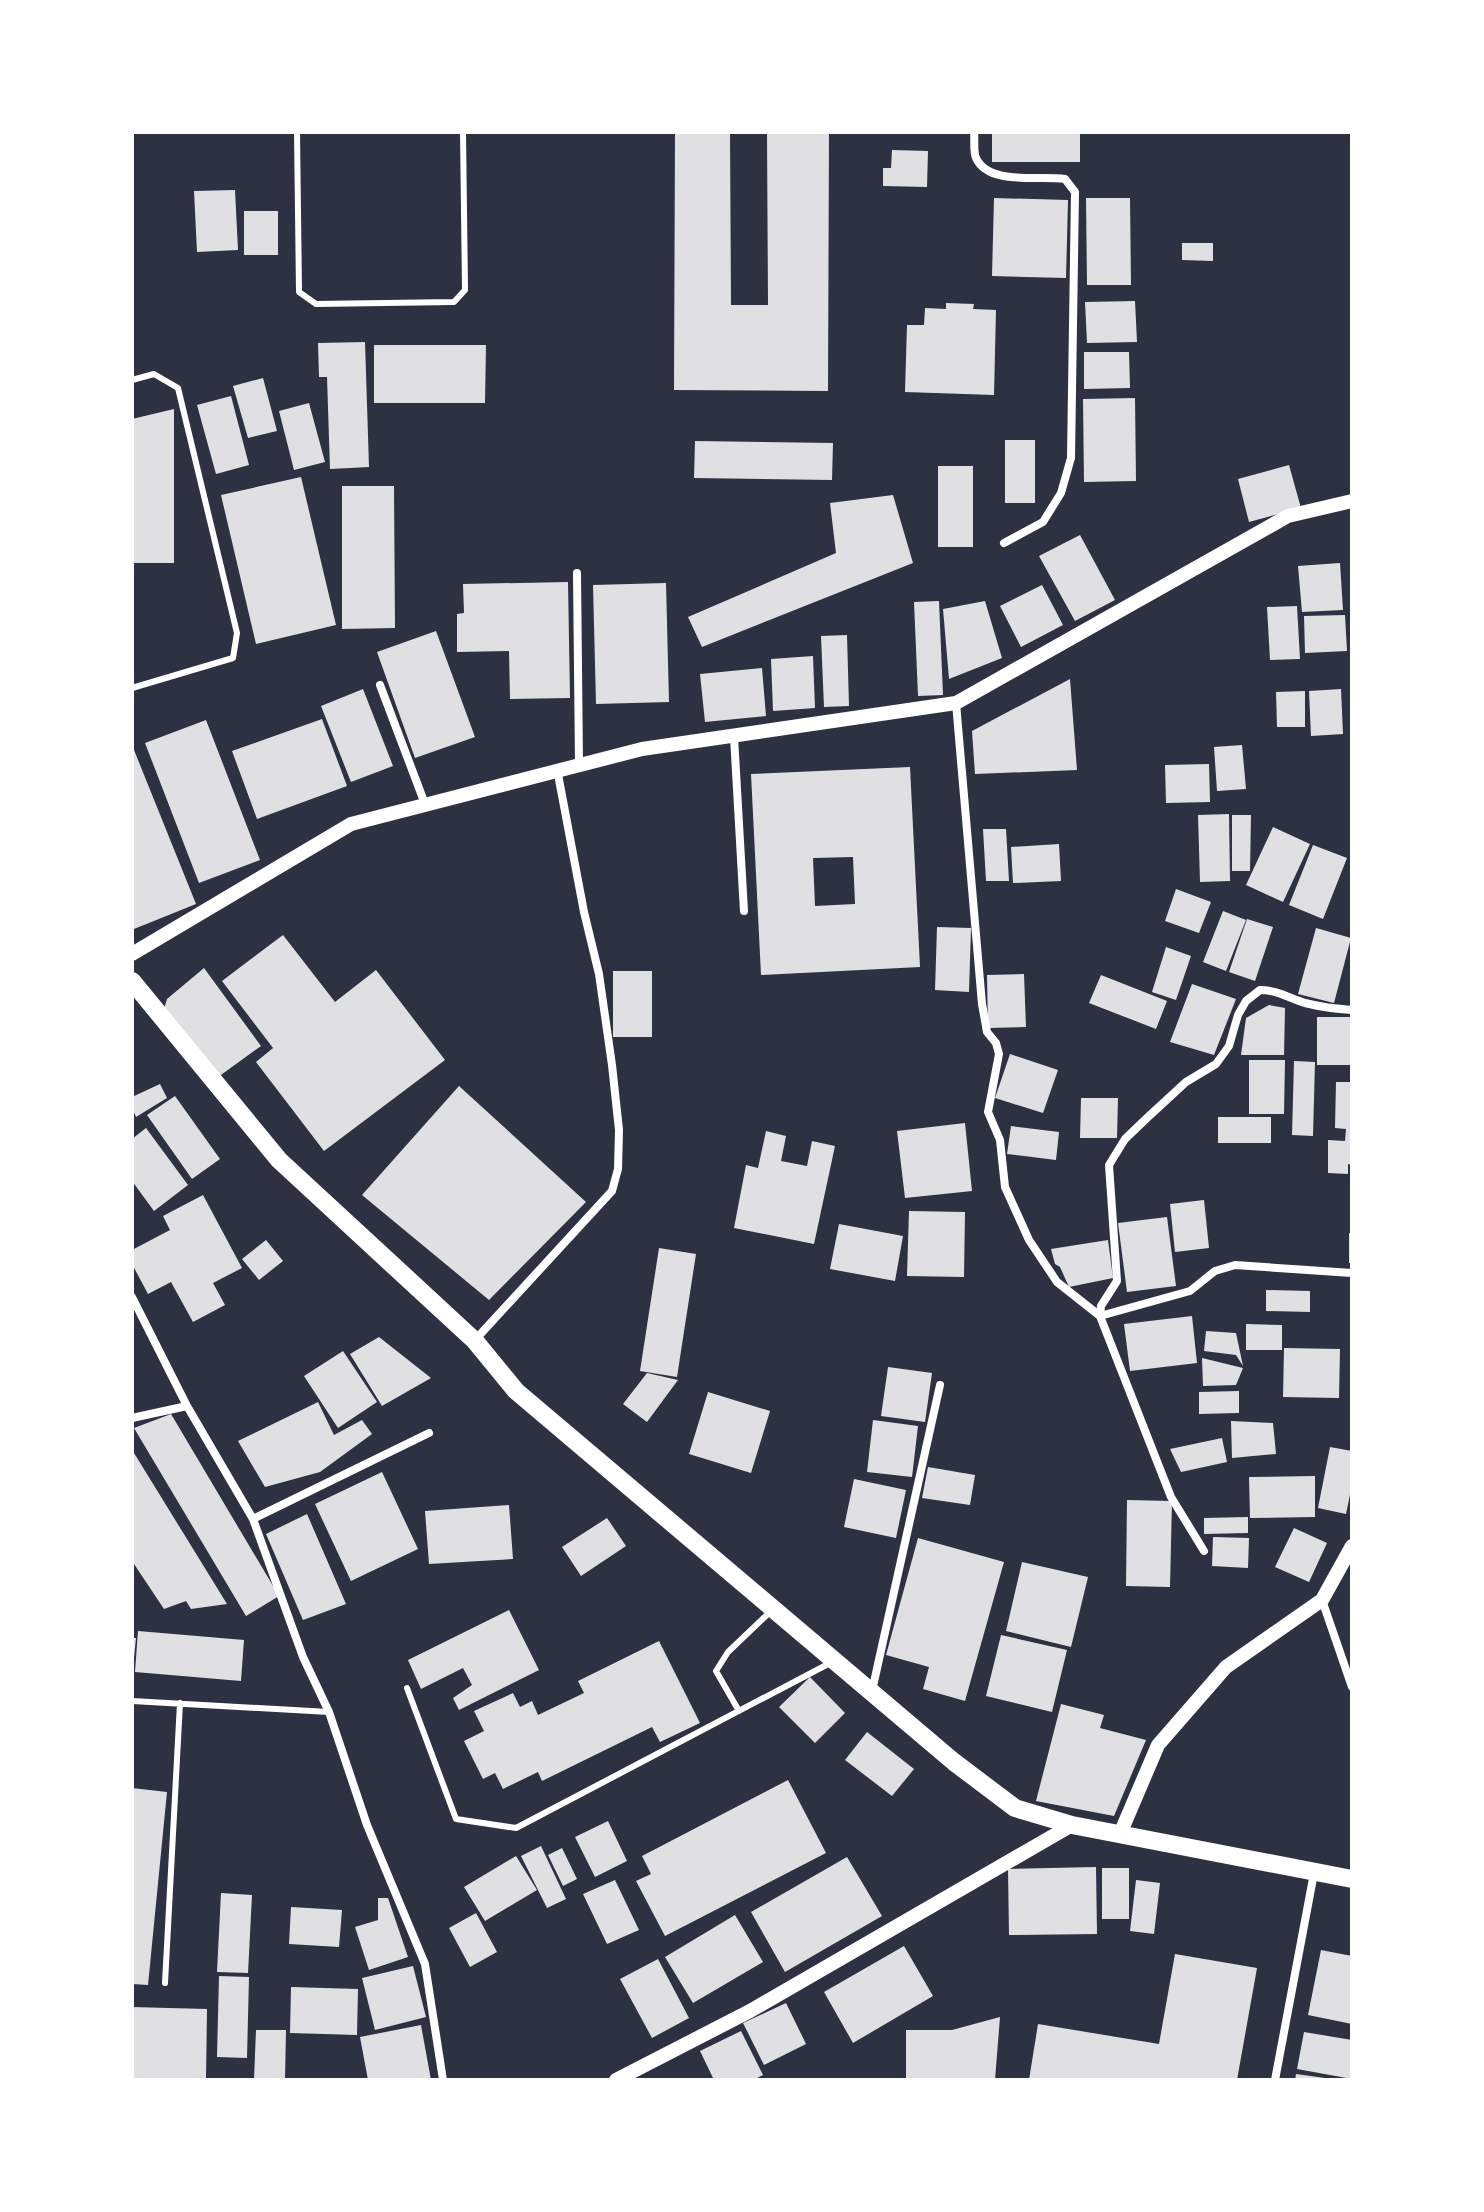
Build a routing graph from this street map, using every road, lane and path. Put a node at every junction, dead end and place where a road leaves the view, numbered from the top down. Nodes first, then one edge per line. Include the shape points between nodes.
1 (297, 132) edge
2 (463, 132) edge
3 (974, 132) edge
4 (132, 380) edge
5 (1352, 501) edge
6 (1004, 543) dead end
7 (577, 573) dead end
8 (380, 685) dead end
9 (132, 688) edge
10 (956, 703) junction
11 (734, 737) junction
12 (579, 763) junction
13 (557, 769) junction
14 (425, 804) junction
15 (744, 911) dead end
16 (132, 954) edge
17 (132, 981) edge
18 (1352, 1010) edge
19 (1352, 1273) edge
20 (132, 1297) edge
21 (1100, 1316) junction
22 (475, 1341) junction
23 (940, 1385) dead end
24 (187, 1406) junction
25 (132, 1418) edge
26 (429, 1433) dead end
27 (253, 1519) junction
28 (1352, 1546) edge
29 (1204, 1551) dead end
30 (1322, 1600) junction
31 (774, 1609) junction
32 (836, 1661) junction
33 (1352, 1687) edge
34 (407, 1688) dead end
35 (872, 1692) junction
36 (132, 1701) edge
37 (180, 1703) junction
38 (739, 1711) junction
39 (329, 1712) junction
40 (1072, 1825) junction
41 (1120, 1834) junction
42 (1314, 1873) junction
43 (1352, 1879) edge
44 (165, 1983) dead end
45 (644, 2073) edge
46 (443, 2080) edge
47 (616, 2080) edge
48 (1275, 2080) edge

1 - 2 lane via 299,292 316,304 454,302 465,290
3 - 6 street via 976,157 988,172 1065,179 1075,192 1071,458 1061,493 1043,522
4 - 9 lane via 154,374 178,388 237,633 233,658
5 - 10 street via 1288,516
7 - 12 street
8 - 14 street
10 - 11 street
10 - 21 street via 982,1004 987,1032 999,1054 988,1112 1000,1140 1005,1187 1029,1240 1057,1282
11 - 12 street
11 - 15 street
12 - 13 street
13 - 14 street
13 - 22 street via 599,974 619,1130 618,1169 612,1191
14 - 16 street via 351,824
17 - 22 main road via 279,1160
18 - 21 street via 1260,990 1246,1001 1216,1064 1186,1082 1125,1139 1109,1165 1117,1281
19 - 21 street via 1235,1265 1215,1271 1190,1291
20 - 24 street
21 - 29 street via 1171,1497
22 - 31 main road via 516,1391
23 - 35 street
24 - 25 street
24 - 27 street
26 - 27 street
27 - 39 street via 303,1657
28 - 30 street
30 - 33 street
30 - 41 street via 1226,1667 1158,1745
31 - 32 main road
31 - 38 lane via 728,1652 716,1671
32 - 35 main road
32 - 38 lane
34 - 38 lane via 456,1819 516,1828
35 - 40 main road via 1015,1808
36 - 37 lane
37 - 39 lane
37 - 44 lane
39 - 46 street via 367,1825 425,1964
40 - 41 main road
40 - 45 street
41 - 42 main road
42 - 43 main road
42 - 48 street
45 - 47 street

